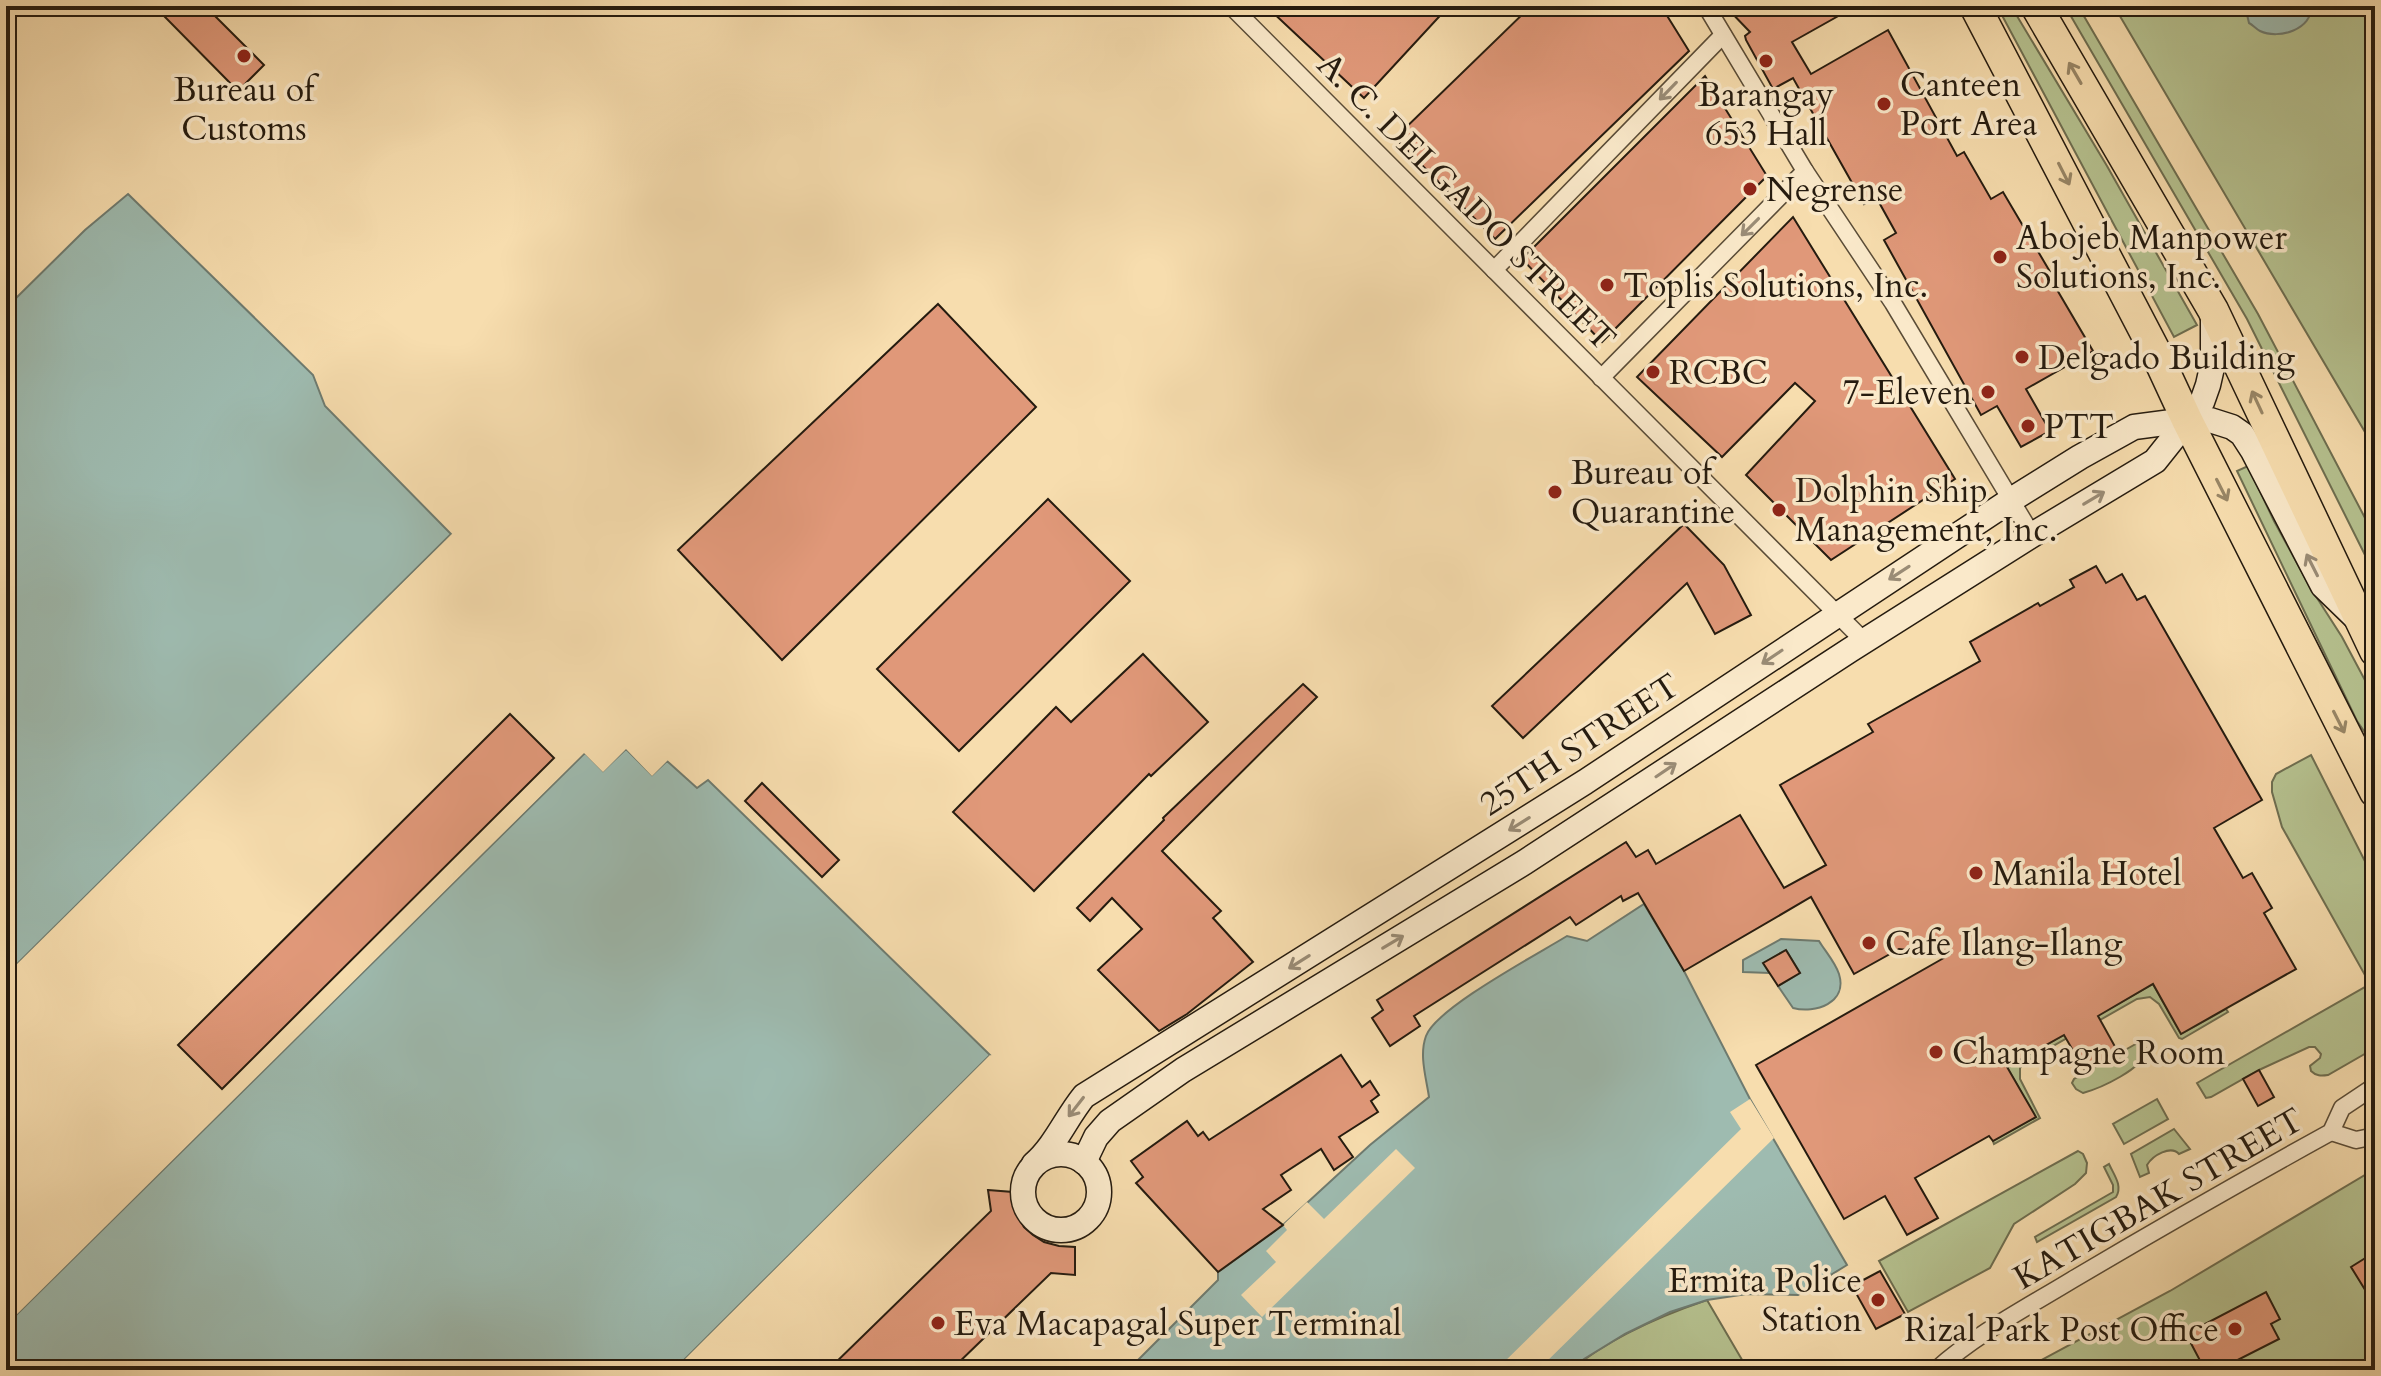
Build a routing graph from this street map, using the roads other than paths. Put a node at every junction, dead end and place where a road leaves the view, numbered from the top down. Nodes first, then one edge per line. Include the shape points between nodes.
1 (1231, 6) edge
2 (1706, 6) edge
3 (1975, 6) edge
4 (2036, 6) edge
5 (1723, 35) junction
6 (1805, 171) junction
7 (1494, 270) junction
8 (2213, 310) junction
9 (1601, 378) junction
10 (2187, 420) junction
11 (2011, 500) junction
12 (2032, 535) junction
13 (1836, 614) junction
14 (2369, 637) edge
15 (1864, 641) junction
16 (1616, 762) junction
17 (1636, 790) junction
18 (2375, 792) edge
19 (2375, 1086) edge
20 (2331, 1132) junction
21 (2375, 1136) edge
22 (1084, 1162) junction
23 (1034, 1164) junction
24 (1936, 1370) edge

1 - 7 street, A. C. DELGADO STREET
2 - 5 street
3 -> 10 highway
8 -> 4 highway
5 - 6 street
5 -> 7 street
6 -> 9 street
6 - 11 street via 1893,303
7 - 9 street, A. C. DELGADO STREET
8 - 10 street, 25TH STREET via 2208,385
14 -> 8 highway
9 - 13 street, A. C. DELGADO STREET
10 - 11 street, 25TH STREET via 2134,427
12 -> 10 street, 25TH STREET via 2155,461
14 -> 10 street, 25TH STREET via 2323,586 2242,434 2210,420
10 -> 18 highway
11 - 12 street
11 -> 13 street, 25TH STREET
12 - 15 street, 25TH STREET
13 - 15 street, A. C. DELGADO STREET
13 -> 16 street, 25TH STREET
17 -> 15 street, 25TH STREET
16 - 17 street
16 -> 23 street, 25TH STREET via 1084,1096
22 -> 17 street, 25TH STREET via 1110,1121 1183,1070
19 - 20 street, KATIGBAK STREET via 2342,1108
20 - 21 street, KATIGBAK STREET via 2356,1140
20 - 24 street, KATIGBAK STREET via 2061,1287 1957,1351
22 - 23 street via 1064,1154
22 - 23 street, 25TH STREET via 1098,1184 1098,1202 1089,1218 1064,1230 1040,1225 1027,1211 1023,1186

